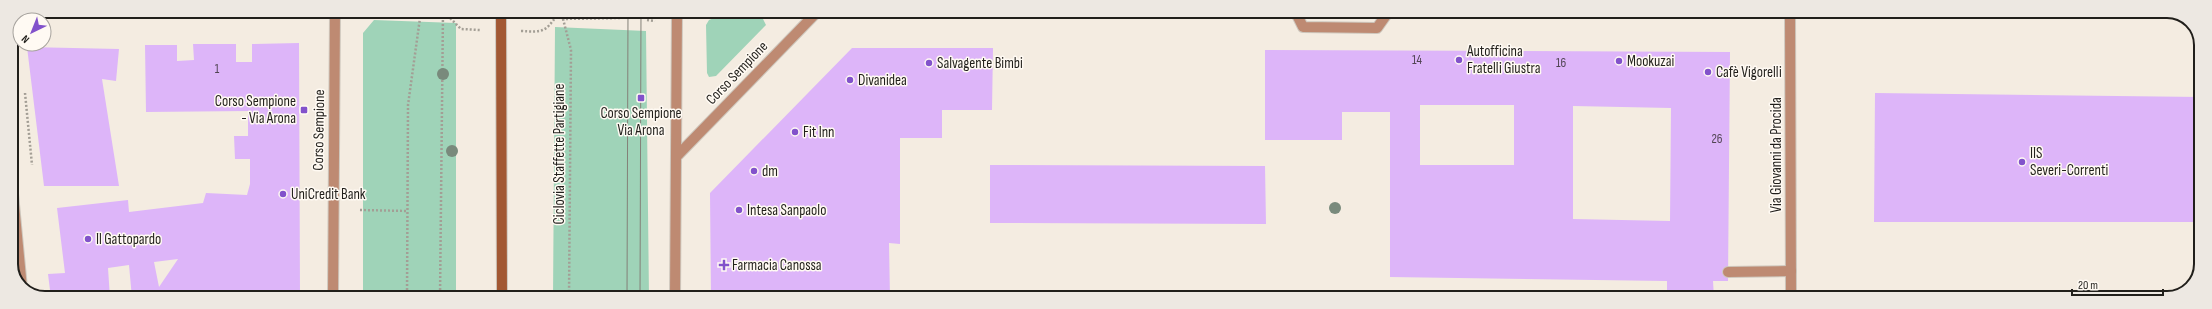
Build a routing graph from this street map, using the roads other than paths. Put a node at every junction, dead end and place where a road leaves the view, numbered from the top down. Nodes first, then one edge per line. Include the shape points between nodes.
1 (335, 18) edge
2 (501, 18) edge
3 (677, 18) edge
4 (811, 18) edge
5 (1298, 18) edge
6 (1384, 18) edge
7 (1790, 18) edge
8 (677, 156) junction
9 (18, 246) edge
10 (1791, 271) junction
11 (1728, 272) dead end
12 (21, 275) edge
13 (333, 291) edge
14 (502, 291) edge
15 (675, 291) edge
16 (1791, 291) edge

1 - 13 street, Corso Sempione
2 - 14 main road
3 - 8 street
4 - 8 street, Corso Sempione
5 - 6 street via 1303,27 1377,28
7 - 10 street, Via Giovanni da Procida
8 - 15 street
9 - 12 street
10 - 11 street
10 - 16 street, Via Giovanni da Procida

